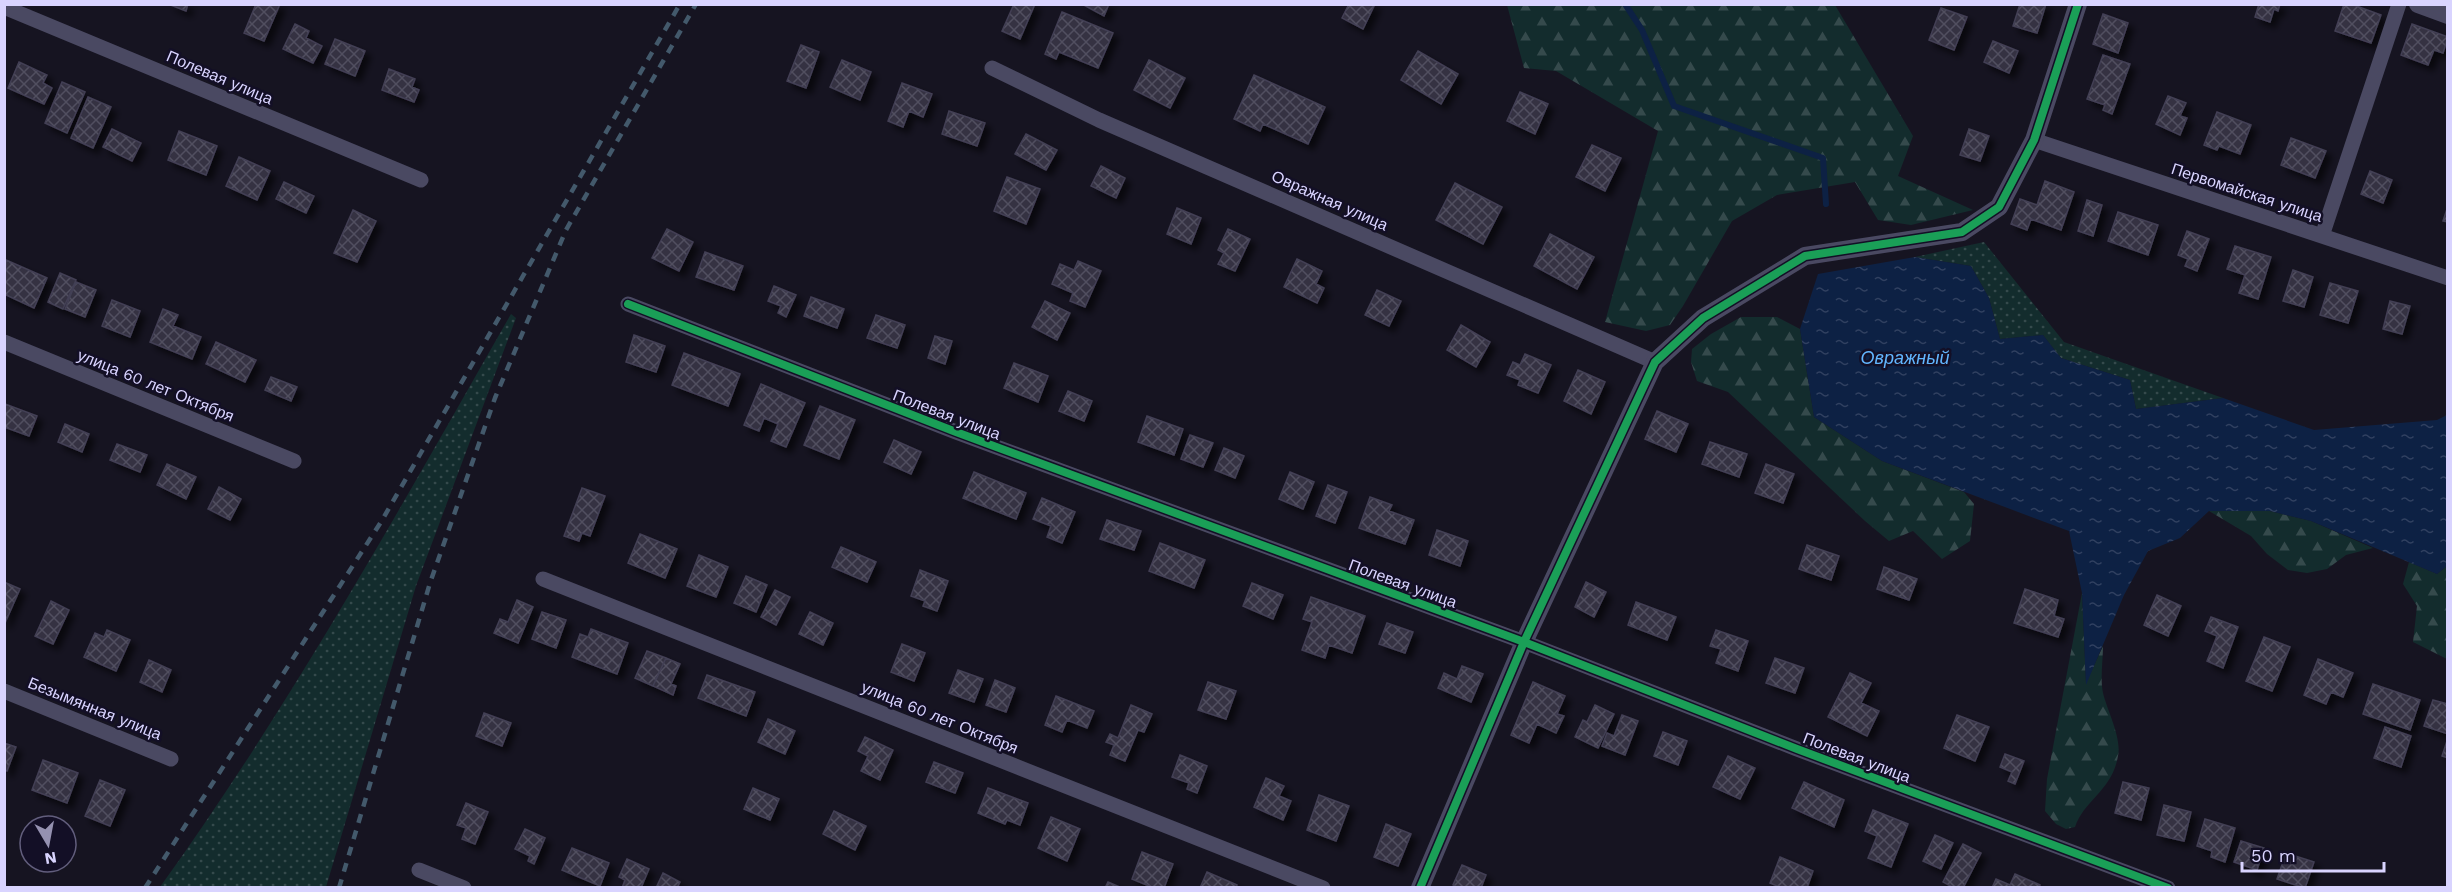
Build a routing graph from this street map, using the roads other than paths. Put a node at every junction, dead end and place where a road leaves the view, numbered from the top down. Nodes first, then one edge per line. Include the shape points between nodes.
1 (2078, 4) edge
2 (2399, 4) edge
3 (2418, 4) edge
4 (4, 7) edge
5 (2448, 15) edge
6 (992, 68) dead end
7 (2034, 140) junction
8 (422, 180) dead end
9 (2322, 236) junction
10 (2448, 278) edge
11 (628, 304) dead end
12 (4, 342) edge
13 (1655, 362) junction
14 (294, 461) dead end
15 (543, 579) dead end
16 (1524, 642) junction
17 (4, 691) edge
18 (171, 759) dead end
19 (419, 870) dead end
20 (464, 888) edge
21 (1323, 888) edge
22 (1420, 888) edge
23 (2168, 888) edge

1 - 7 street
2 - 9 street
3 - 5 street
4 - 8 street, Полевая улица
6 - 13 street, Овражная улица via 1099,120
7 - 9 street, Первомайская улица
7 - 13 street via 1999,207 1962,232 1805,256 1703,318
9 - 10 street, Первомайская улица
11 - 16 street, Полевая улица via 967,436
12 - 14 street, улица 60 лет Октября
13 - 16 street
15 - 21 street, улица 60 лет Октября
16 - 22 street
16 - 23 street, Полевая улица
17 - 18 street, Безымянная улица
19 - 20 street

